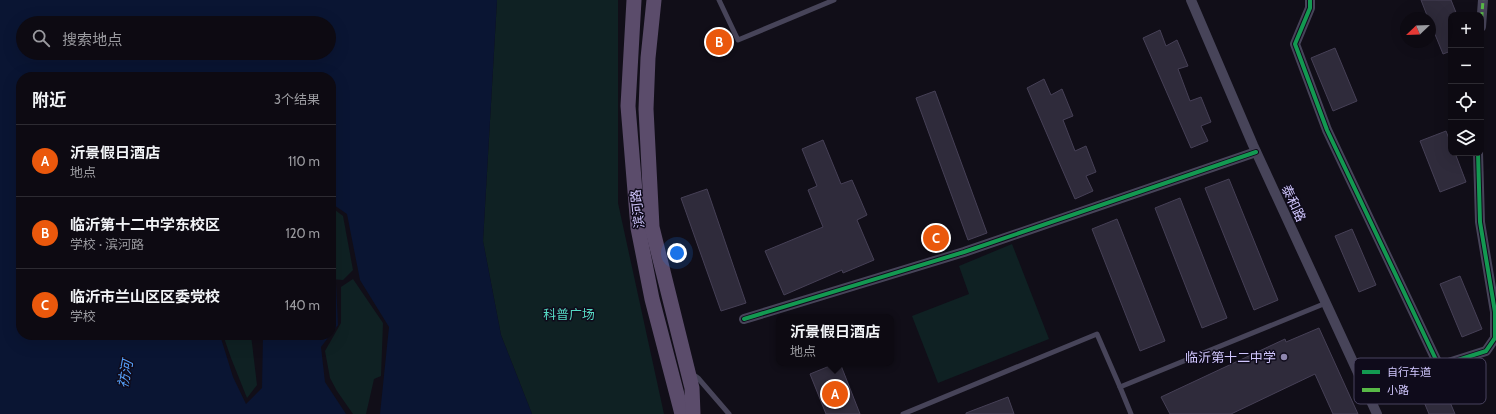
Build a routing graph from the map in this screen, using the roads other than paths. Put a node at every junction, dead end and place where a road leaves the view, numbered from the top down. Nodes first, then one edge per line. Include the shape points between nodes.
1 (634, 0) edge
2 (654, 0) edge
3 (719, 0) edge
4 (834, 0) edge
5 (1191, 0) edge
6 (1310, 0) edge
7 (1483, 0) edge
8 (1482, 12) edge
9 (1256, 152) junction
10 (1478, 156) edge
11 (1326, 303) junction
12 (744, 319) dead end
13 (1435, 358) edge
14 (1466, 358) edge
15 (1354, 364) edge
16 (688, 370) junction
17 (1120, 387) junction
18 (692, 388) junction
19 (1372, 404) edge
20 (682, 414) edge
21 (693, 414) edge
22 (700, 414) edge
23 (729, 414) edge
24 (903, 414) edge
25 (1131, 414) edge
26 (1377, 414) edge

1 - 20 main road, 滨河路 via 628,106 638,228 652,299
2 - 16 main road, 滨河路 via 646,109 652,227
3 - 4 lane via 738,40
5 - 9 street, 泰和路
6 - 13 street via 1310,8 1295,44 1327,130
7 - 8 street
9 - 11 street, 泰和路
9 - 12 street via 964,252
10 - 14 street via 1480,222 1495,312 1495,338 1486,352
11 - 15 street, 泰和路
11 - 17 lane
16 - 18 main road, 滨河路
16 - 23 lane
17 - 24 lane via 1096,334
17 - 25 lane
18 - 21 main road, 滨河路
18 - 22 main road
19 - 26 street, 泰和路

